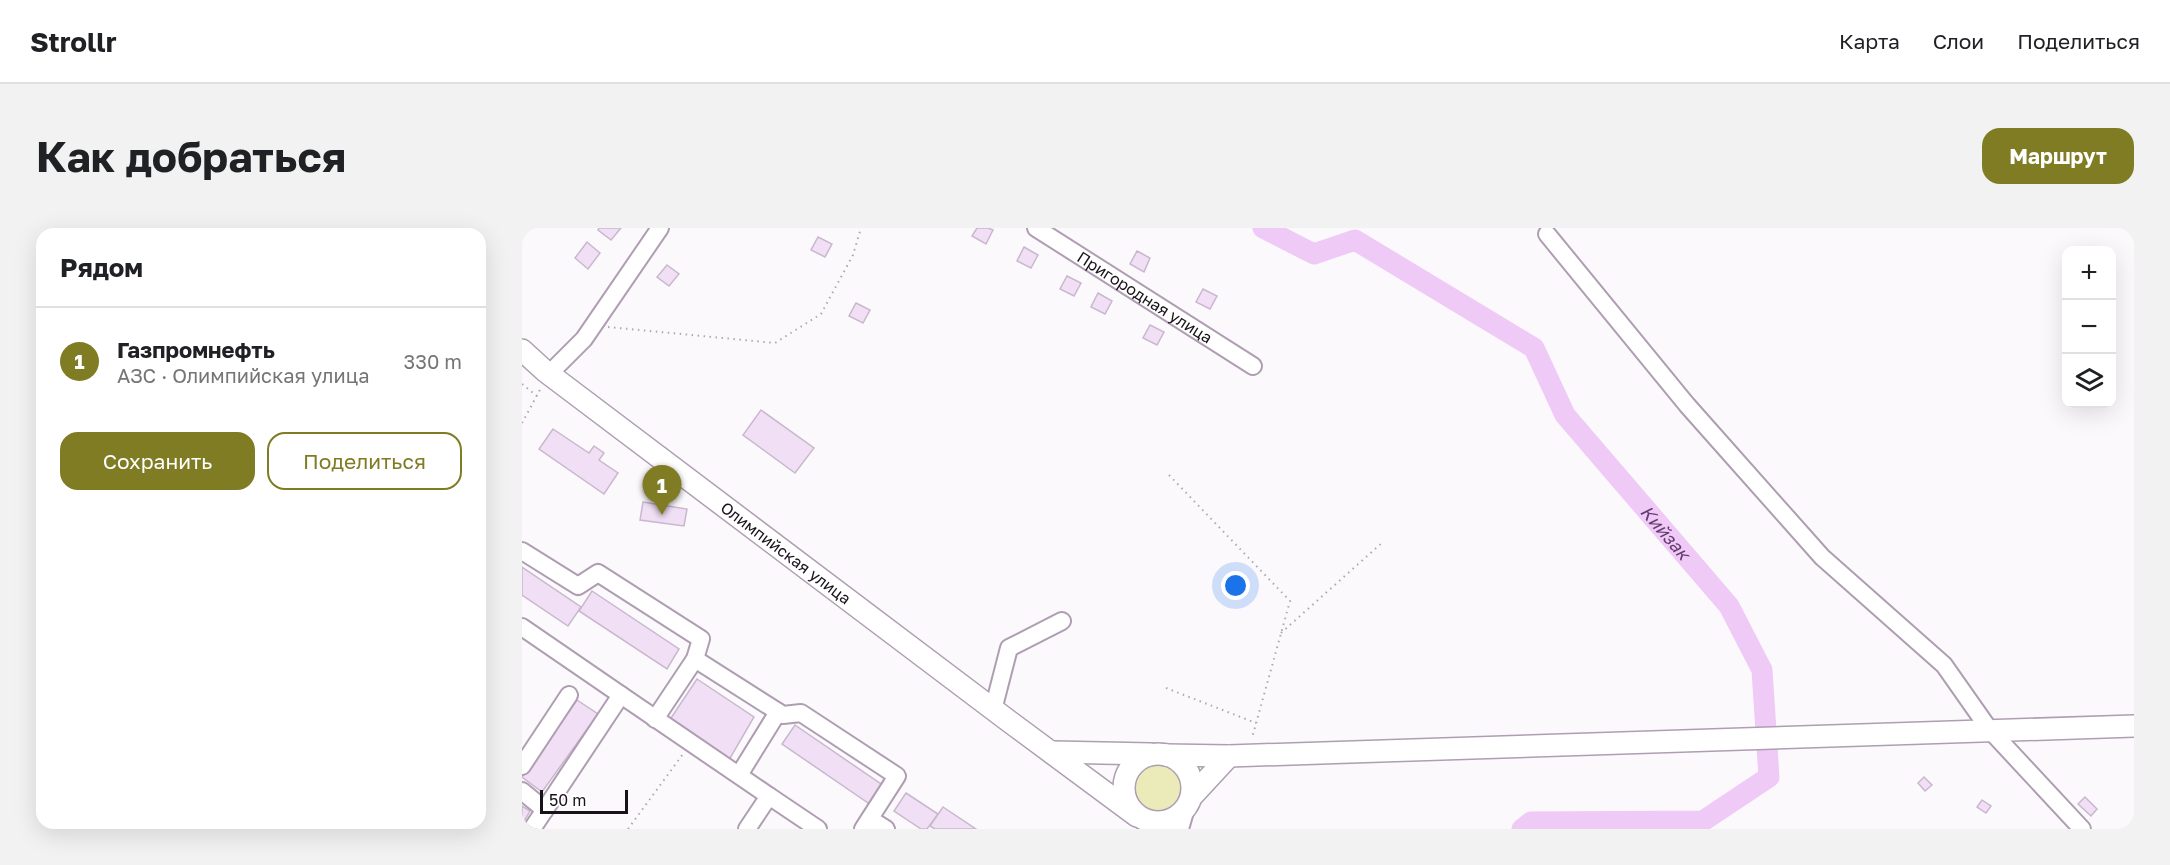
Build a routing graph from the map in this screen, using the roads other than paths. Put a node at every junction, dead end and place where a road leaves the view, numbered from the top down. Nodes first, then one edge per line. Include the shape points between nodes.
1 (660, 228) edge
2 (1036, 228) edge
3 (1547, 234) dead end
4 (522, 350) edge
5 (1253, 366) dead end
6 (549, 374) junction
7 (522, 551) edge
8 (1062, 621) dead end
9 (522, 627) edge
10 (695, 659) junction
11 (569, 695) dead end
12 (621, 695) junction
13 (993, 710) junction
14 (778, 712) junction
15 (655, 719) junction
16 (2134, 726) edge
17 (1989, 729) junction
18 (1053, 752) junction
19 (1160, 754) junction
20 (1238, 756) junction
21 (522, 766) edge
22 (739, 775) junction
23 (522, 791) edge
24 (769, 796) junction
25 (1189, 802) junction
26 (545, 810) junction
27 (1148, 822) edge
28 (867, 824) edge
29 (532, 829) edge
30 (747, 829) edge
31 (818, 829) edge
32 (886, 829) edge
33 (1180, 829) edge
34 (2082, 829) edge

1 - 6 street via 584,339
2 - 5 street, Пригородная улица
3 - 17 street via 1688,405 1822,557 1944,665
4 - 6 main road, Олимпийская улица
6 - 13 main road, Олимпийская улица
7 - 10 street via 578,586 598,573 701,639
8 - 13 street via 1009,648
9 - 12 street
10 - 14 street
10 - 15 street
11 - 21 street
12 - 15 street
12 - 26 street
13 - 18 main road, Олимпийская улица
14 - 22 street
14 - 28 street via 783,716 801,713 897,776
15 - 22 street
16 - 17 main road
17 - 20 main road
17 - 34 street
18 - 19 main road
18 - 27 main road, Олимпийская улица
19 - 20 main road
19 - 25 main road via 1178,760 1188,770 1192,783
19 - 27 main road via 1140,758 1124,780 1128,806
20 - 25 main road
22 - 24 street
23 - 26 street
24 - 30 street
24 - 31 street
25 - 27 main road via 1176,817
25 - 33 street
26 - 29 street
28 - 32 street

